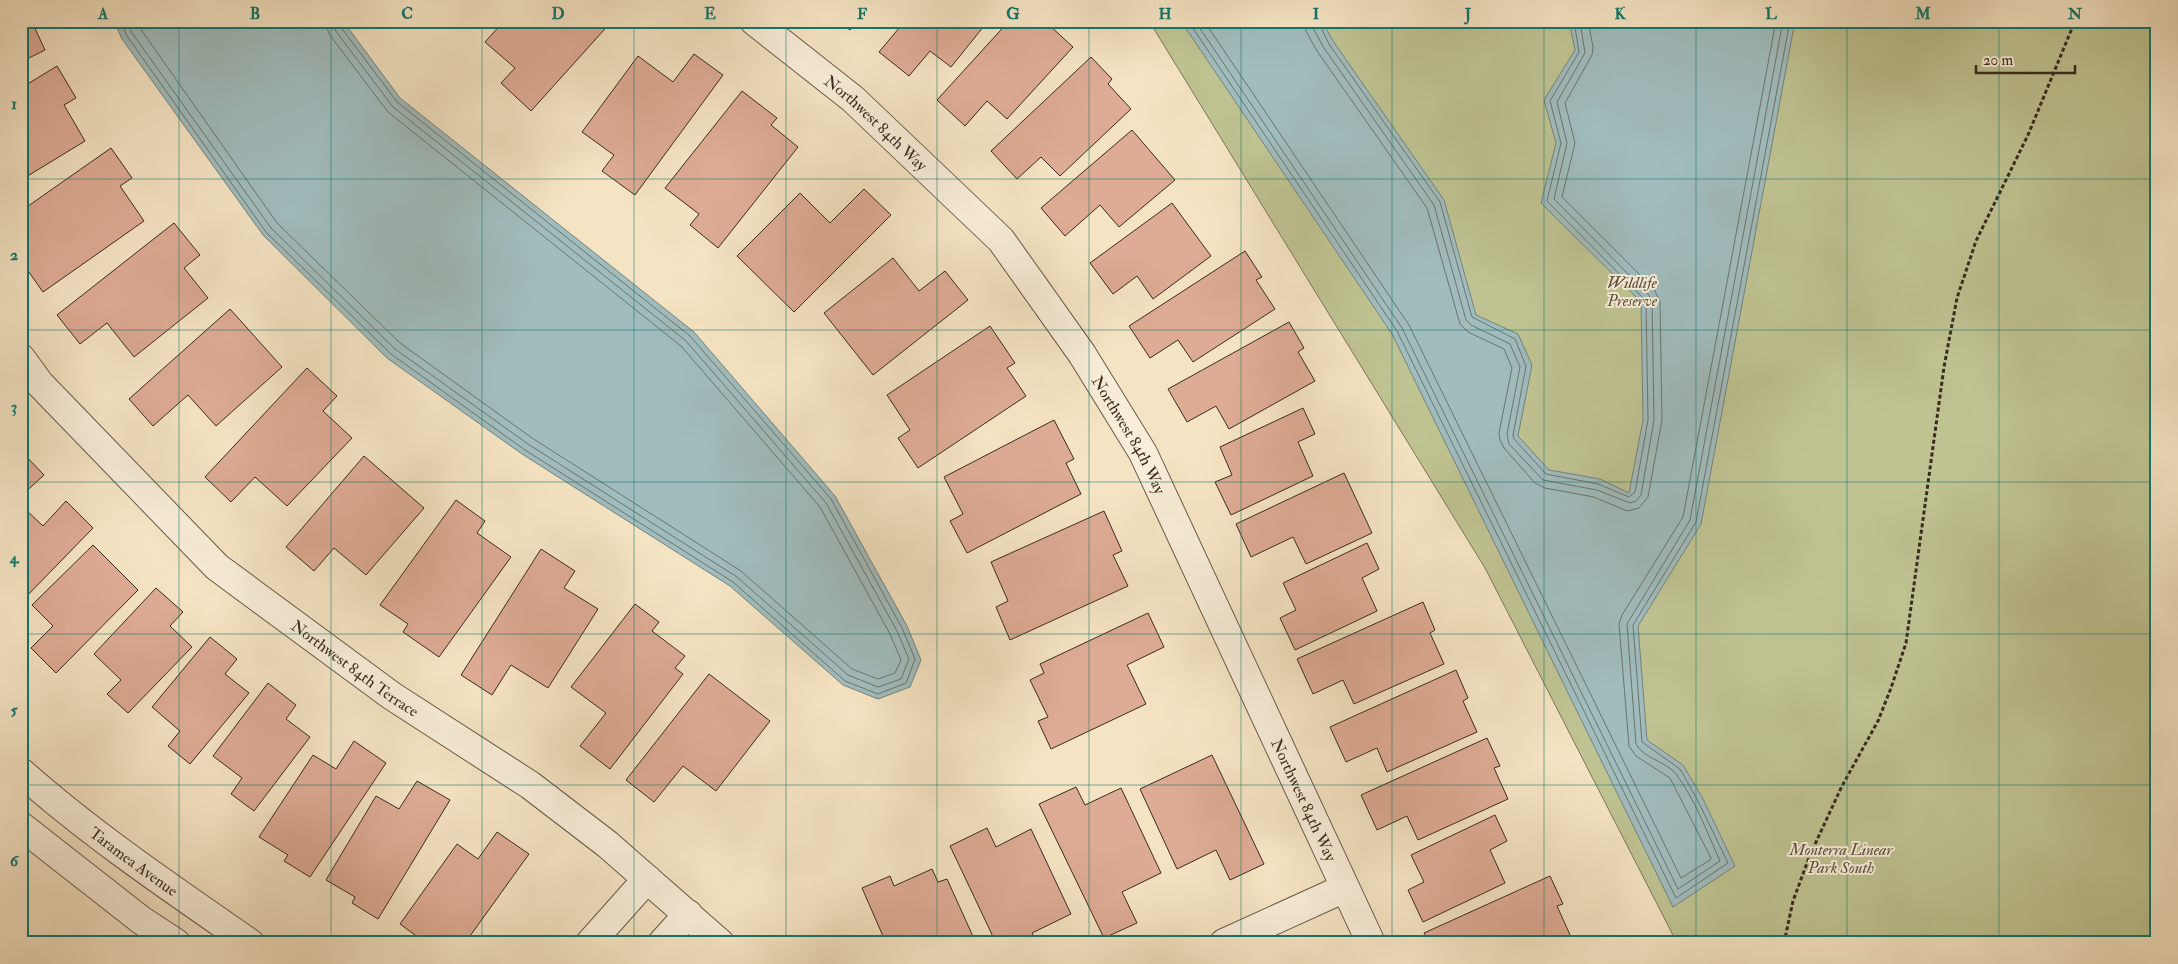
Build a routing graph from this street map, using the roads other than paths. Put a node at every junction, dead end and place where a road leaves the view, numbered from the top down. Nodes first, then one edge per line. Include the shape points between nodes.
1 (754, 21) edge
2 (21, 358) edge
3 (21, 772) edge
4 (21, 826) edge
5 (647, 879) junction
6 (1345, 888) junction
7 (688, 914) junction
8 (176, 943) edge
9 (250, 943) edge
10 (590, 943) edge
11 (662, 943) edge
12 (720, 943) edge
13 (1224, 943) edge
14 (1371, 943) edge

1 - 6 street, Northwest 84th Way via 853,99 1000,240 1082,354 1143,453
2 - 5 street, Northwest 84th Terrace via 40,384 217,567 392,696 530,785
3 - 9 street, Taramea Avenue via 45,794
4 - 8 street via 141,920
5 - 7 street, Northwest 84th Terrace
5 - 10 street
6 - 13 street
6 - 14 street, Northwest 84th Way
7 - 11 street
7 - 12 street, Northwest 84th Terrace

